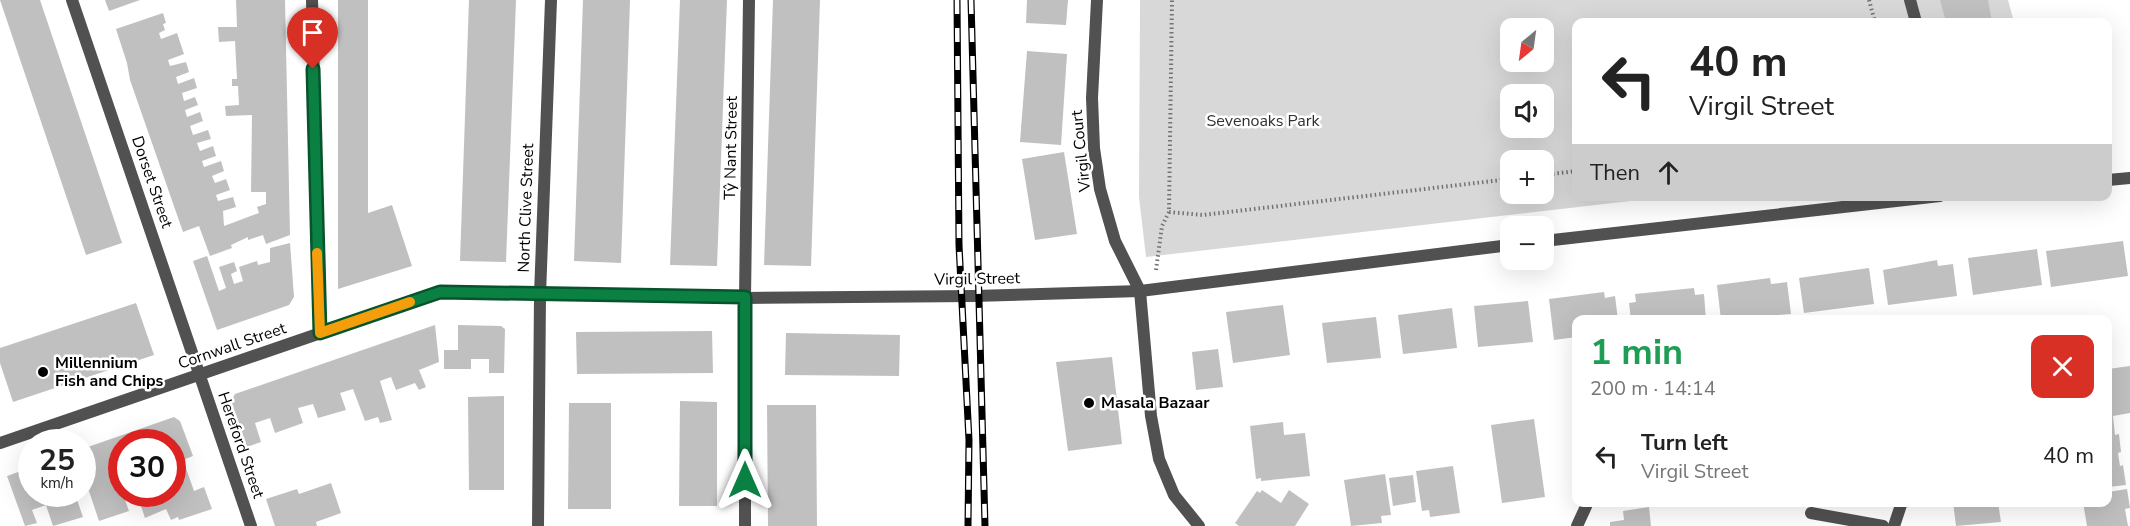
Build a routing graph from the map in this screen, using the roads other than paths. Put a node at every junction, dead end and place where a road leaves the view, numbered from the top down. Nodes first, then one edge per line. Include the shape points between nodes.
1 (72, 0) edge
2 (312, 0) edge
3 (551, 0) edge
4 (750, 0) edge
5 (1097, 0) edge
6 (1910, 0) edge
7 (1915, 18) edge
8 (2130, 178) edge
9 (2112, 180) edge
10 (1896, 201) edge
11 (1554, 240) edge
12 (1500, 246) edge
13 (1140, 291) junction
14 (440, 292) joint
15 (540, 295) junction
16 (745, 297) junction
17 (320, 333) junction
18 (200, 375) junction
19 (0, 443) edge
20 (1586, 507) edge
21 (1900, 507) edge
22 (1811, 513) dead end
23 (251, 526) edge
24 (538, 526) edge
25 (745, 526) edge
26 (1199, 526) edge
27 (1577, 526) edge
28 (1883, 526) edge
29 (1893, 526) edge

1 - 18 street, Dorset Street
2 - 17 street
3 - 15 street, North Clive Street
4 - 16 street, Tŷ Nant Street
5 - 13 street, Virgil Court via 1092,98 1097,169 1115,241
6 - 7 street
8 - 9 street
10 - 11 street
12 - 13 street, Virgil Street
13 - 16 street, Virgil Street
13 - 26 street via 1150,416 1159,459 1174,495
14 - 15 street, Virgil Street
14 - 17 street, Cornwall Street
15 - 16 street, Virgil Street
15 - 24 street, North Clive Street
16 - 25 street, Tŷ Nant Street
17 - 18 street, Cornwall Street
18 - 19 street, Cornwall Street
18 - 23 street, Hereford Street
20 - 27 street
21 - 29 street
22 - 28 street

